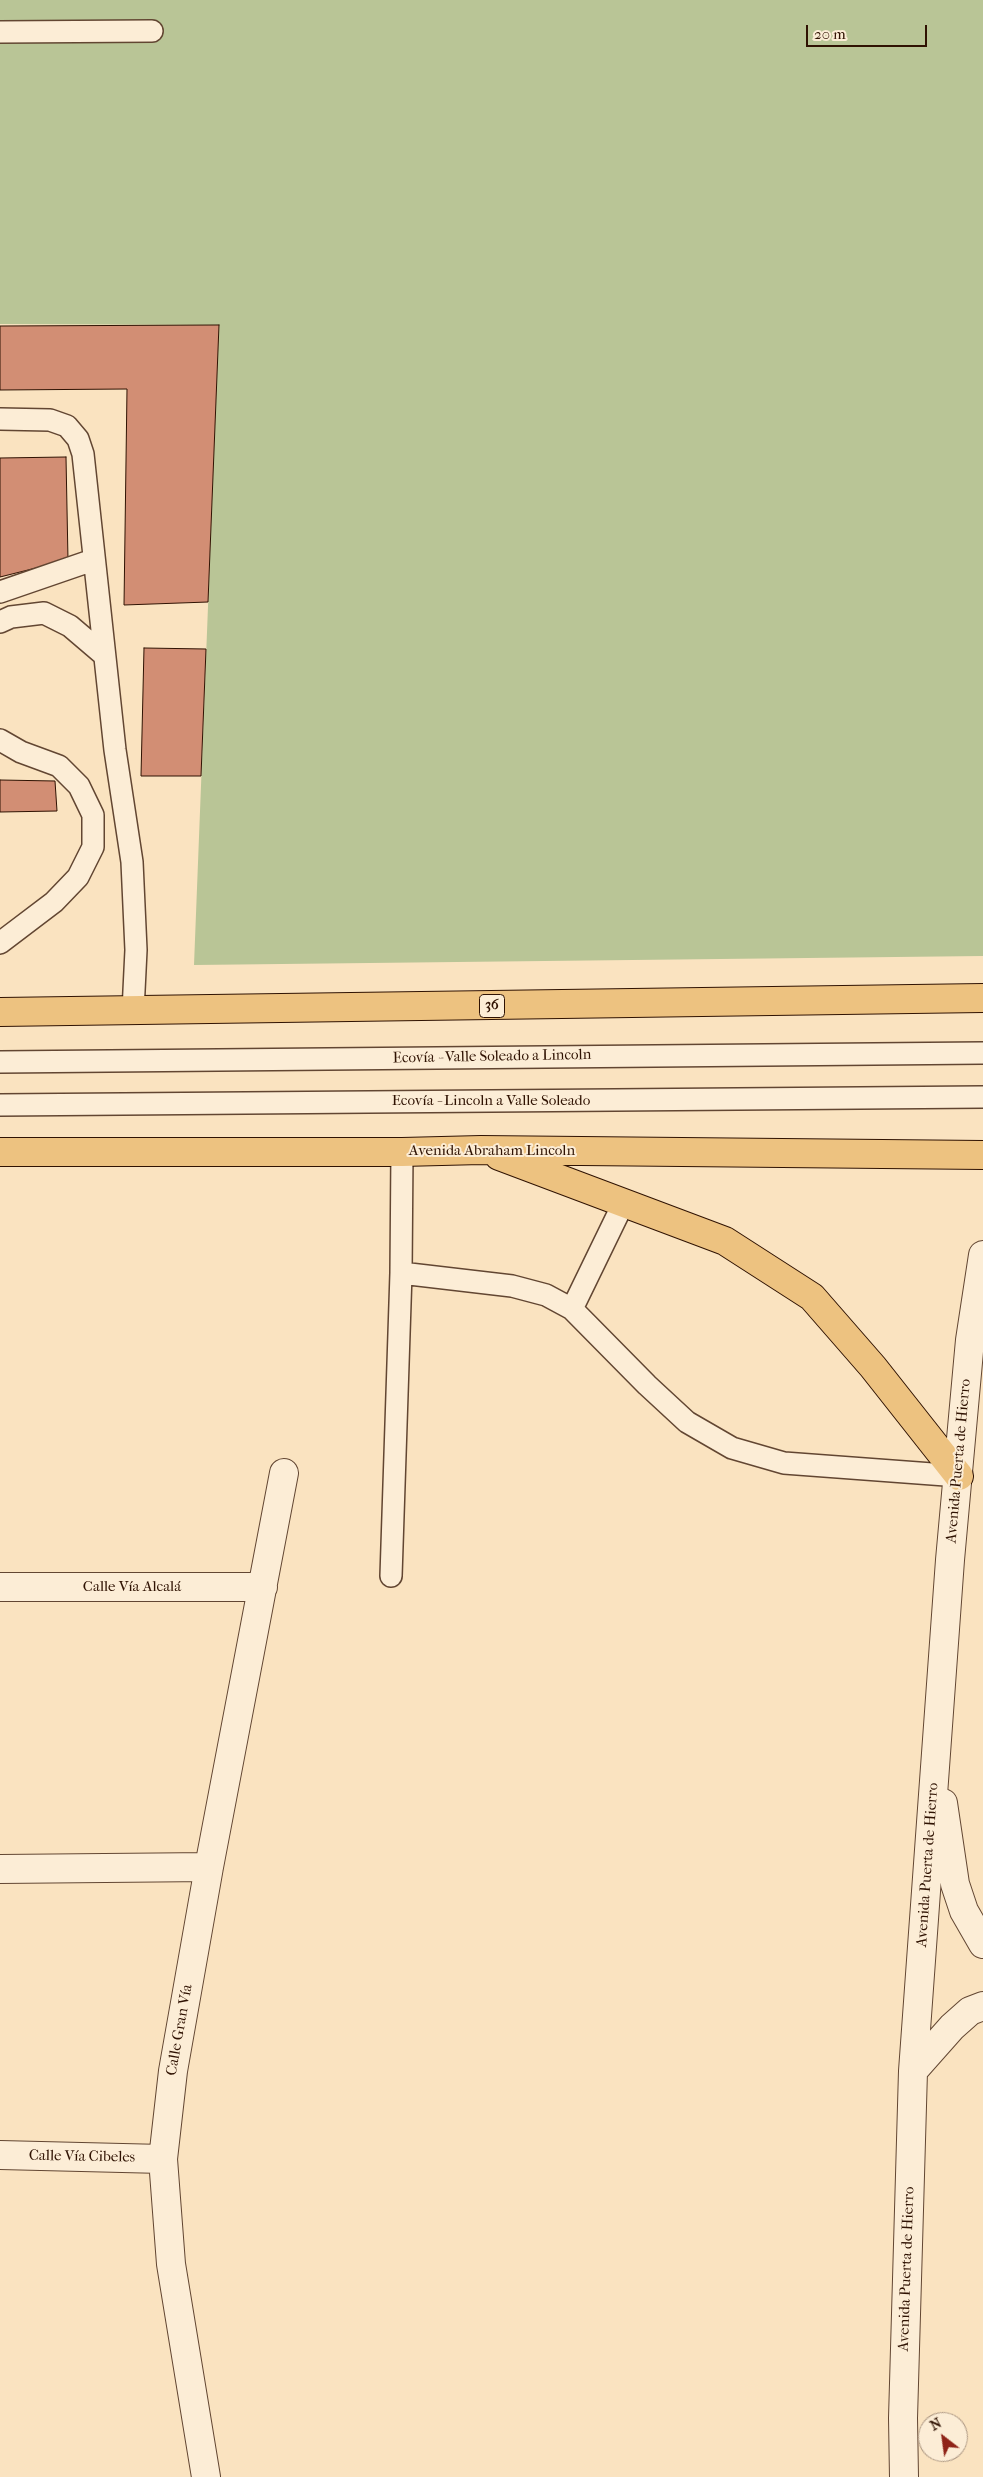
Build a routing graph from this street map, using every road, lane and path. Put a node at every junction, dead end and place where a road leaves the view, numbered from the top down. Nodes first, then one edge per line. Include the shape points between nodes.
1 (152, 31) dead end
2 (0, 32) edge
3 (0, 419) edge
4 (93, 560) junction
5 (0, 592) edge
6 (0, 622) edge
7 (104, 655) junction
8 (0, 740) edge
9 (0, 943) edge
10 (983, 998) edge
11 (133, 1011) junction
12 (0, 1012) edge
13 (983, 1052) edge
14 (0, 1062) edge
15 (983, 1097) edge
16 (0, 1105) edge
17 (481, 1150) junction
18 (0, 1152) edge
19 (402, 1152) junction
20 (983, 1155) edge
21 (623, 1204) junction
22 (983, 1255) edge
23 (402, 1273) junction
24 (572, 1309) junction
25 (976, 1339) edge
26 (284, 1473) dead end
27 (959, 1476) junction
28 (391, 1576) dead end
29 (0, 1587) edge
30 (263, 1587) junction
31 (936, 1750) junction
32 (209, 1867) junction
33 (0, 1869) edge
34 (983, 1944) edge
35 (983, 2006) edge
36 (913, 2071) junction
37 (0, 2155) edge
38 (163, 2159) junction
39 (206, 2477) edge
40 (904, 2477) edge

1 - 2 lane
3 - 4 lane via 50,420 67,426 78,439 83,454
4 - 5 lane
4 - 7 lane
6 - 7 lane via 11,617 44,613 70,626
7 - 11 lane via 132,862 136,950
8 - 9 lane via 21,752 59,766 79,786 93,815 93,847 78,877 54,902
10 - 11 main road, 36
11 - 12 main road, 36
13 - 14 lane, Ecovía - Valle Soleado a Lincoln
15 - 16 lane, Ecovía - Lincoln a Valle Soleado
17 - 19 main road, Avenida Abraham Lincoln
17 - 20 main road, Avenida Abraham Lincoln
17 - 21 main road
18 - 19 main road, Avenida Abraham Lincoln
19 - 23 lane
21 - 24 lane
21 - 27 main road via 725,1241 812,1297 873,1367
22 - 25 street, Avenida Puerta de Hierro
23 - 24 lane via 512,1286 546,1295
23 - 28 lane
24 - 27 lane via 687,1422 732,1448 784,1463
25 - 27 street, Avenida Puerta de Hierro
26 - 30 street, Calle Gran Vía
27 - 31 street, Avenida Puerta de Hierro
29 - 30 street, Calle Vía Alcalá
30 - 32 street, Calle Gran Vía
31 - 34 street via 955,1884 964,1911
31 - 36 street, Avenida Puerta de Hierro
32 - 33 street
32 - 38 street, Calle Gran Vía via 173,2071
35 - 36 street via 970,2011 952,2026
36 - 40 street, Avenida Puerta de Hierro
37 - 38 street, Calle Vía Cibeles
38 - 39 street, Calle Gran Vía via 171,2264

